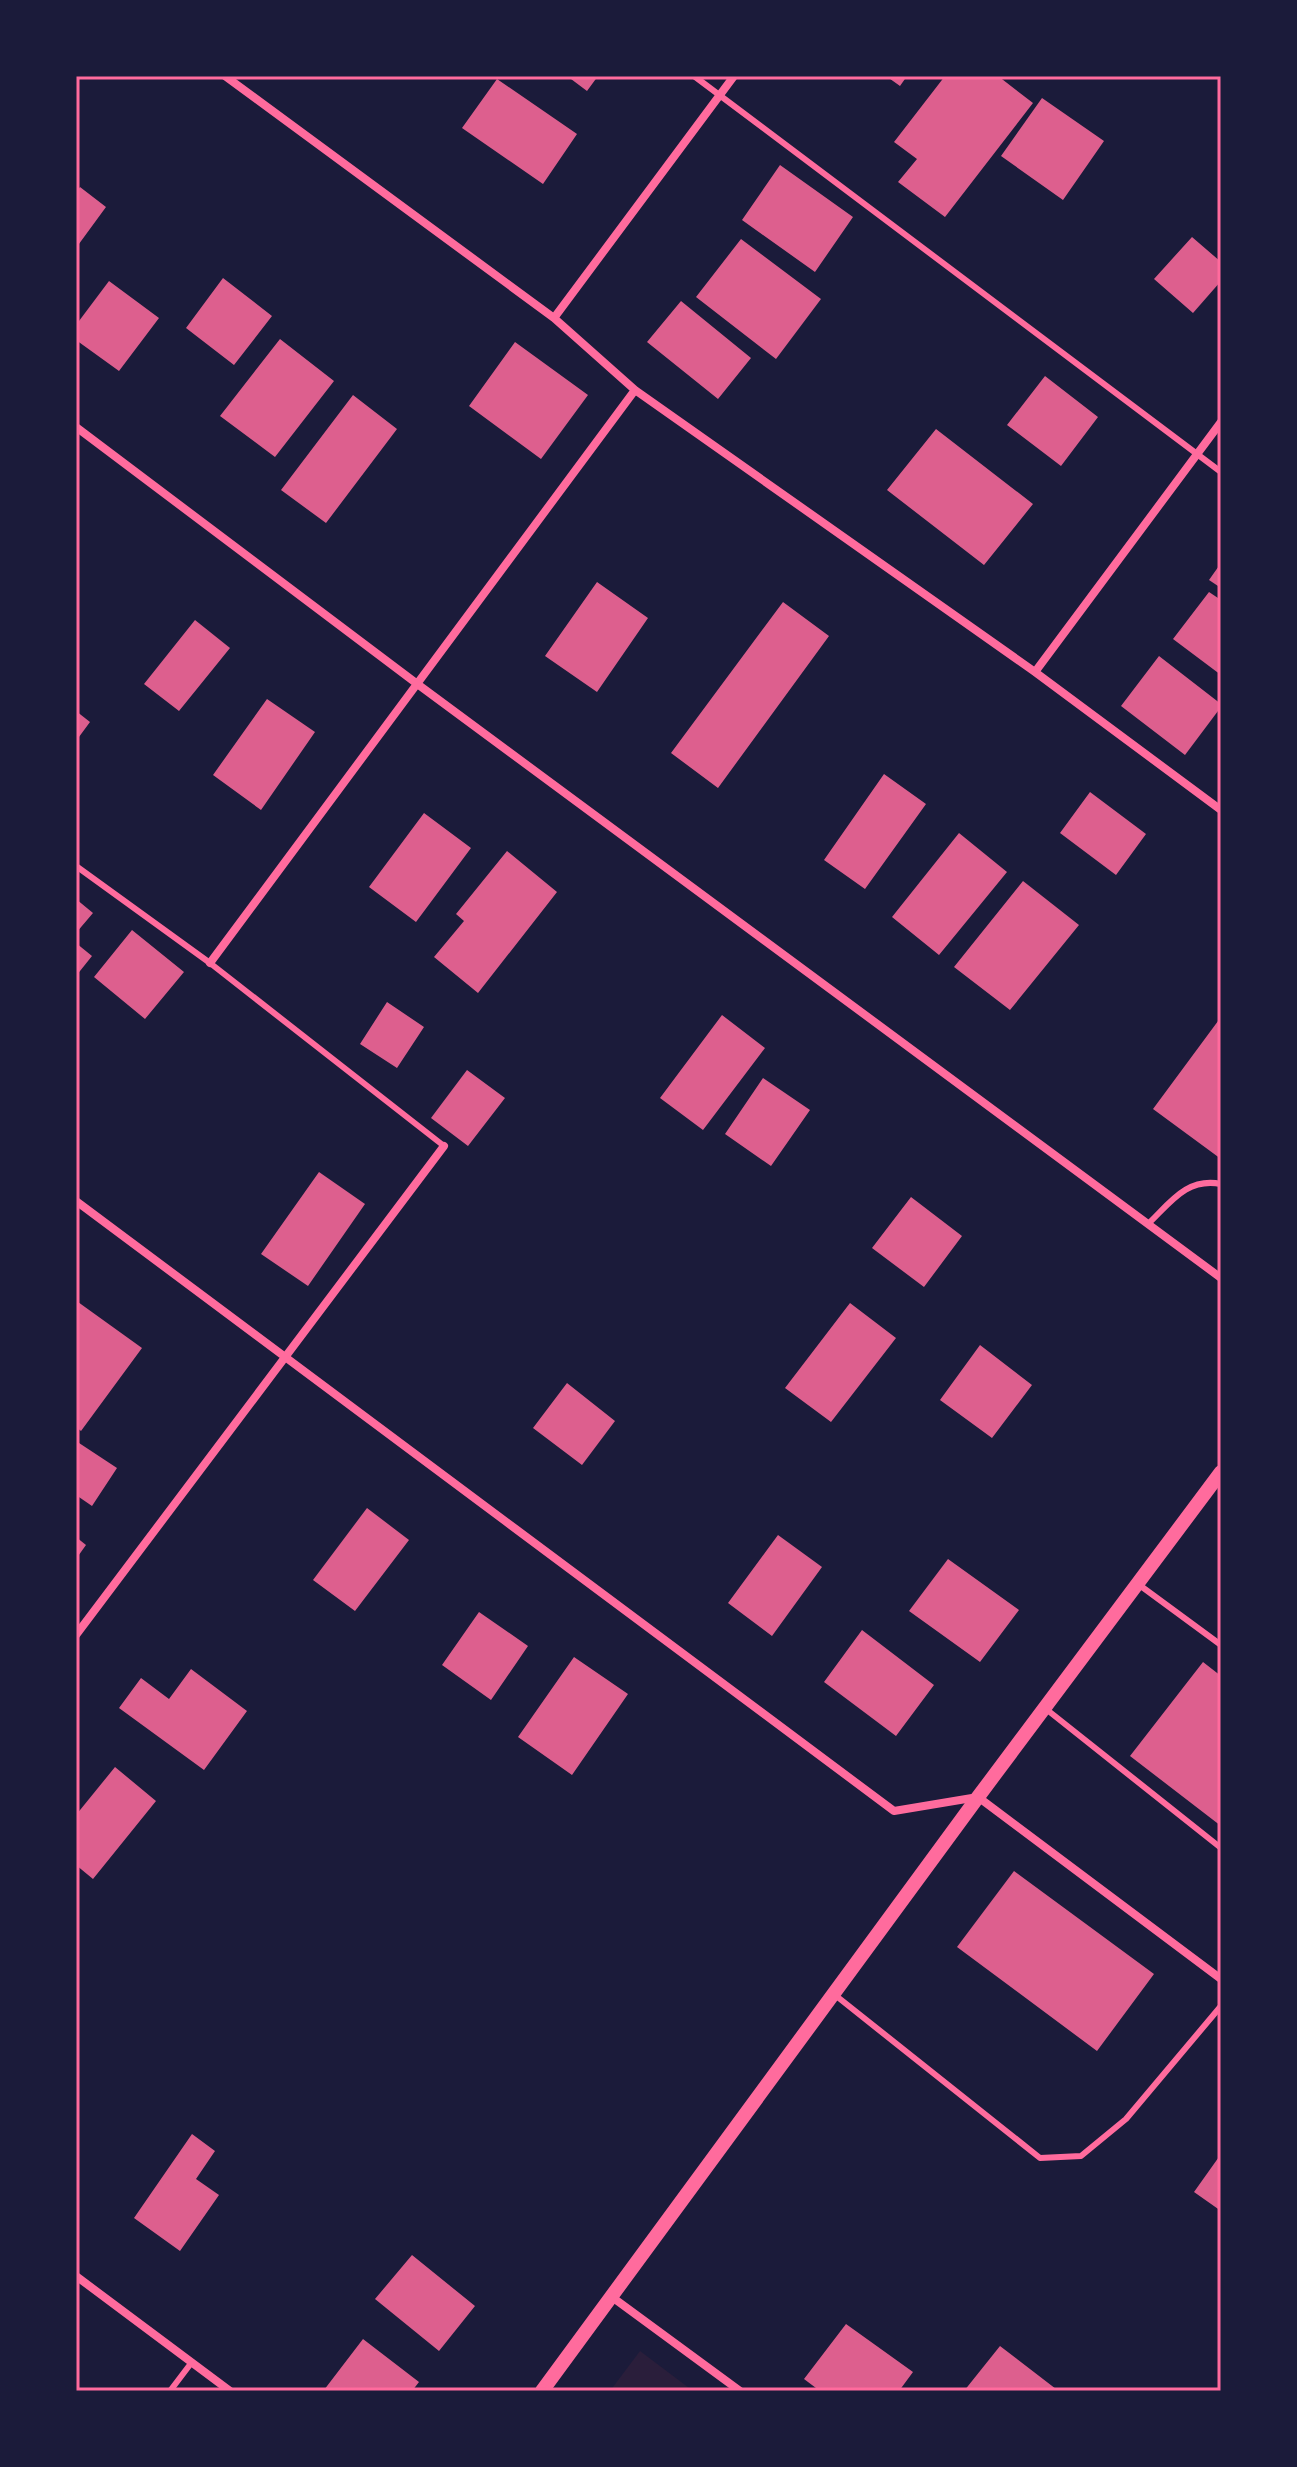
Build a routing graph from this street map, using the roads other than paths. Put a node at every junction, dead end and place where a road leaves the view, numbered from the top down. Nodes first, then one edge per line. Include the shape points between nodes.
1 (225, 76) edge
2 (694, 76) edge
3 (734, 76) edge
4 (720, 95) junction
5 (554, 318) junction
6 (635, 390) junction
7 (1221, 422) edge
8 (76, 427) edge
9 (1197, 454) junction
10 (1221, 472) edge
11 (1035, 672) junction
12 (416, 683) junction
13 (1221, 810) edge
14 (76, 866) edge
15 (210, 963) junction
16 (444, 1146) joint
17 (1221, 1184) edge
18 (76, 1201) edge
19 (1148, 1224) junction
20 (1221, 1278) edge
21 (285, 1358) junction
22 (1221, 1472) edge
23 (1138, 1584) junction
24 (76, 1635) edge
25 (1221, 1645) edge
26 (1046, 1709) junction
27 (978, 1797) junction
28 (1221, 1848) edge
29 (1221, 1979) edge
30 (834, 1995) junction
31 (1221, 2006) edge
32 (76, 2276) edge
33 (612, 2297) junction
34 (192, 2362) junction
35 (170, 2391) edge
36 (230, 2391) edge
37 (542, 2391) edge
38 (740, 2391) edge

1 - 5 street
2 - 4 lane
3 - 4 street
4 - 5 street
4 - 9 lane
5 - 6 street
6 - 11 street
6 - 12 street
7 - 9 street
8 - 12 street
9 - 10 lane
9 - 11 street
11 - 13 street
12 - 15 street
12 - 19 street
14 - 15 lane
15 - 16 lane
16 - 21 street
17 - 19 lane via 1189,1185
18 - 21 street
19 - 20 street
21 - 24 street
21 - 27 street via 894,1811
22 - 23 street
23 - 25 lane
23 - 26 street
26 - 27 street
26 - 28 lane
27 - 29 street
27 - 30 street
30 - 31 lane via 1040,2158 1081,2156 1126,2119
30 - 33 street
32 - 34 street
33 - 37 street
33 - 38 street
34 - 35 lane
34 - 36 street

